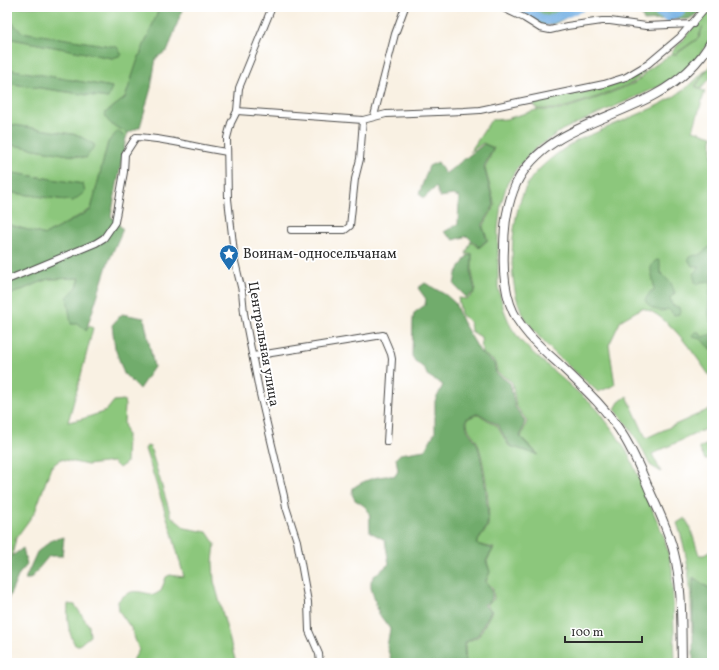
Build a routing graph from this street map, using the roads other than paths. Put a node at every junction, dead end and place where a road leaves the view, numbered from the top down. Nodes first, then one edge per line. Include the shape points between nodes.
1 (272, 7) edge
2 (405, 7) edge
3 (500, 7) edge
4 (706, 7) edge
5 (693, 24) junction
6 (712, 40) edge
7 (237, 111) junction
8 (374, 116) junction
9 (362, 120) junction
10 (226, 152) junction
11 (290, 230) dead end
12 (7, 280) edge
13 (253, 356) junction
14 (387, 442) dead end
15 (320, 663) edge
16 (682, 663) edge

1 - 7 street, Центральная улица via 239,88
2 - 8 street via 395,34
3 - 5 street via 540,28 550,30 602,21 646,26
4 - 5 street
5 - 8 street via 648,64 616,81 480,110
6 - 16 main road via 698,62 671,85 656,95 565,136 531,162 511,196 504,239 504,278 514,313 530,336 592,395 613,420 631,449 663,521 677,569
7 - 9 street
7 - 10 street, Центральная улица via 231,123
8 - 9 street
9 - 11 street via 360,159 350,226 345,230
10 - 12 street via 172,140 136,137 125,154 115,222 104,238
10 - 13 street, Центральная улица via 228,199 235,255
13 - 14 street via 383,335 392,354
13 - 15 street, Центральная улица via 264,417 297,541 308,602 309,631 320,654

